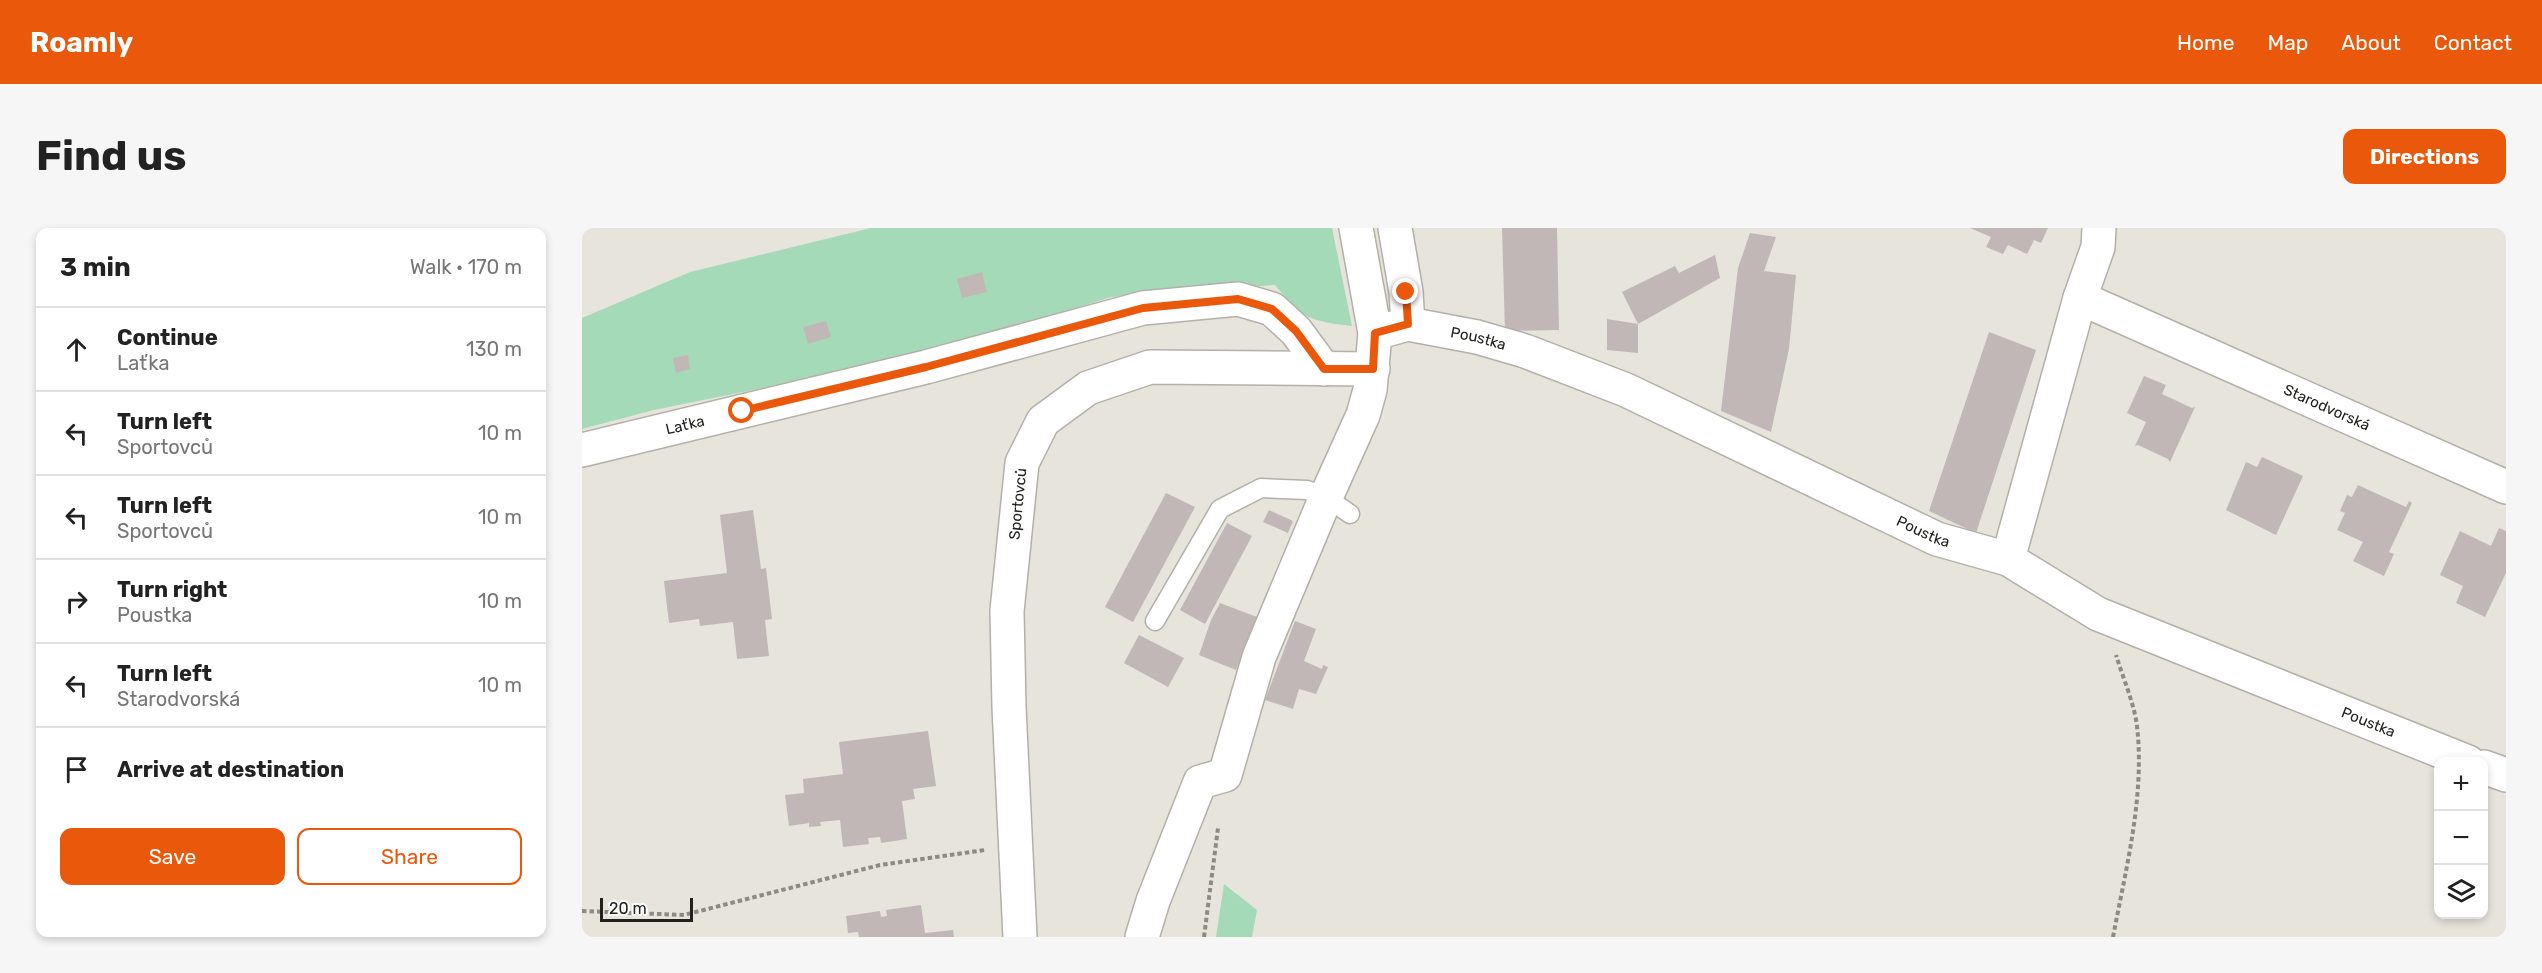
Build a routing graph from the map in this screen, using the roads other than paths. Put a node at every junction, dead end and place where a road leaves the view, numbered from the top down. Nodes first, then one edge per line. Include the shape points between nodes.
1 (1356, 228) edge
2 (1395, 228) edge
3 (2099, 228) edge
4 (2080, 298) junction
5 (1408, 324) junction
6 (1375, 333) junction
7 (1324, 369) junction
8 (1373, 369) junction
9 (582, 450) edge
10 (2506, 487) edge
11 (1338, 505) junction
12 (2008, 559) junction
13 (1155, 621) dead end
14 (2456, 757) edge
15 (2488, 768) edge
16 (2506, 775) edge
17 (1020, 937) edge
18 (1142, 937) edge

1 - 6 street
2 - 5 street
3 - 4 street via 2098,247
4 - 10 street, Starodvorská
4 - 12 street
5 - 6 street, Poustka
5 - 12 street, Poustka via 1526,351 1626,390 1937,539
6 - 8 street
7 - 8 street, Sportovců
7 - 9 street, Laťka via 1296,331 1272,309 1238,299 1143,308 926,367
7 - 17 street, Sportovců via 1150,367 1088,388 1043,421 1022,463 1007,611
8 - 11 street
11 - 13 lane via 1307,490 1261,488 1220,509
11 - 18 street via 1259,657 1225,775 1200,782
12 - 14 street, Poustka via 2098,614
15 - 16 street

